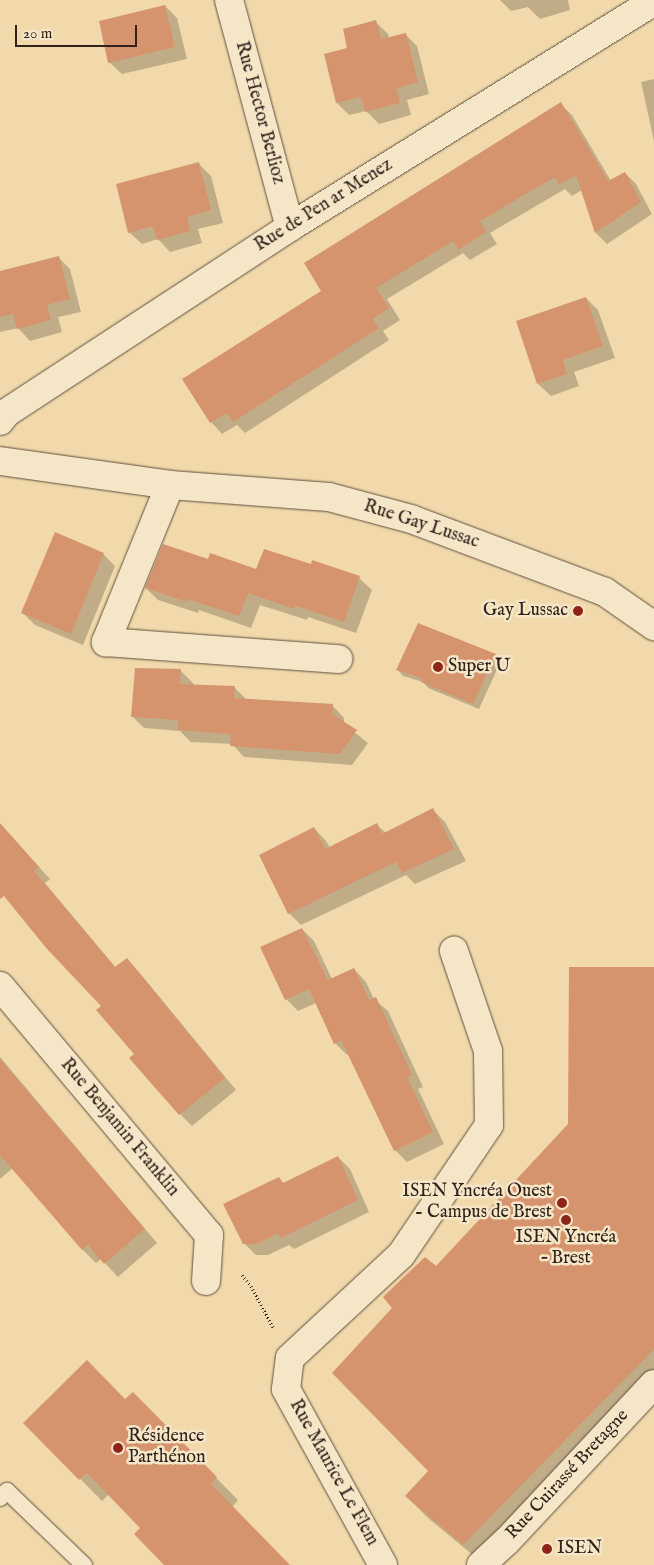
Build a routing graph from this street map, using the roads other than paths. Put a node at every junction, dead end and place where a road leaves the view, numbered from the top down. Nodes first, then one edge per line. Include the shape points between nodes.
1 (229, 0) edge
2 (654, 1) edge
3 (290, 227) junction
4 (0, 421) edge
5 (0, 461) edge
6 (170, 486) junction
7 (654, 626) edge
8 (338, 659) dead end
9 (454, 951) dead end
10 (0, 986) edge
11 (206, 1281) dead end
12 (654, 1384) edge
13 (0, 1498) edge
14 (79, 1563) edge
15 (383, 1565) edge
16 (481, 1565) edge

1 - 3 street, Rue Hector Berlioz
2 - 3 street, Rue de Pen ar Menez
3 - 4 street, Rue de Pen ar Menez via 6,413
5 - 6 street, Rue Gay Lussac
6 - 7 street, Rue Gay Lussac via 329,497 411,519 605,592
6 - 8 street via 106,642
9 - 15 street, Rue Maurice Le Flem via 488,1050 489,1125 400,1255 290,1358 286,1389
10 - 11 street, Rue Benjamin Franklin via 209,1235
12 - 16 street, Rue Cuirassé Bretagne
13 - 14 lane via 7,1491

